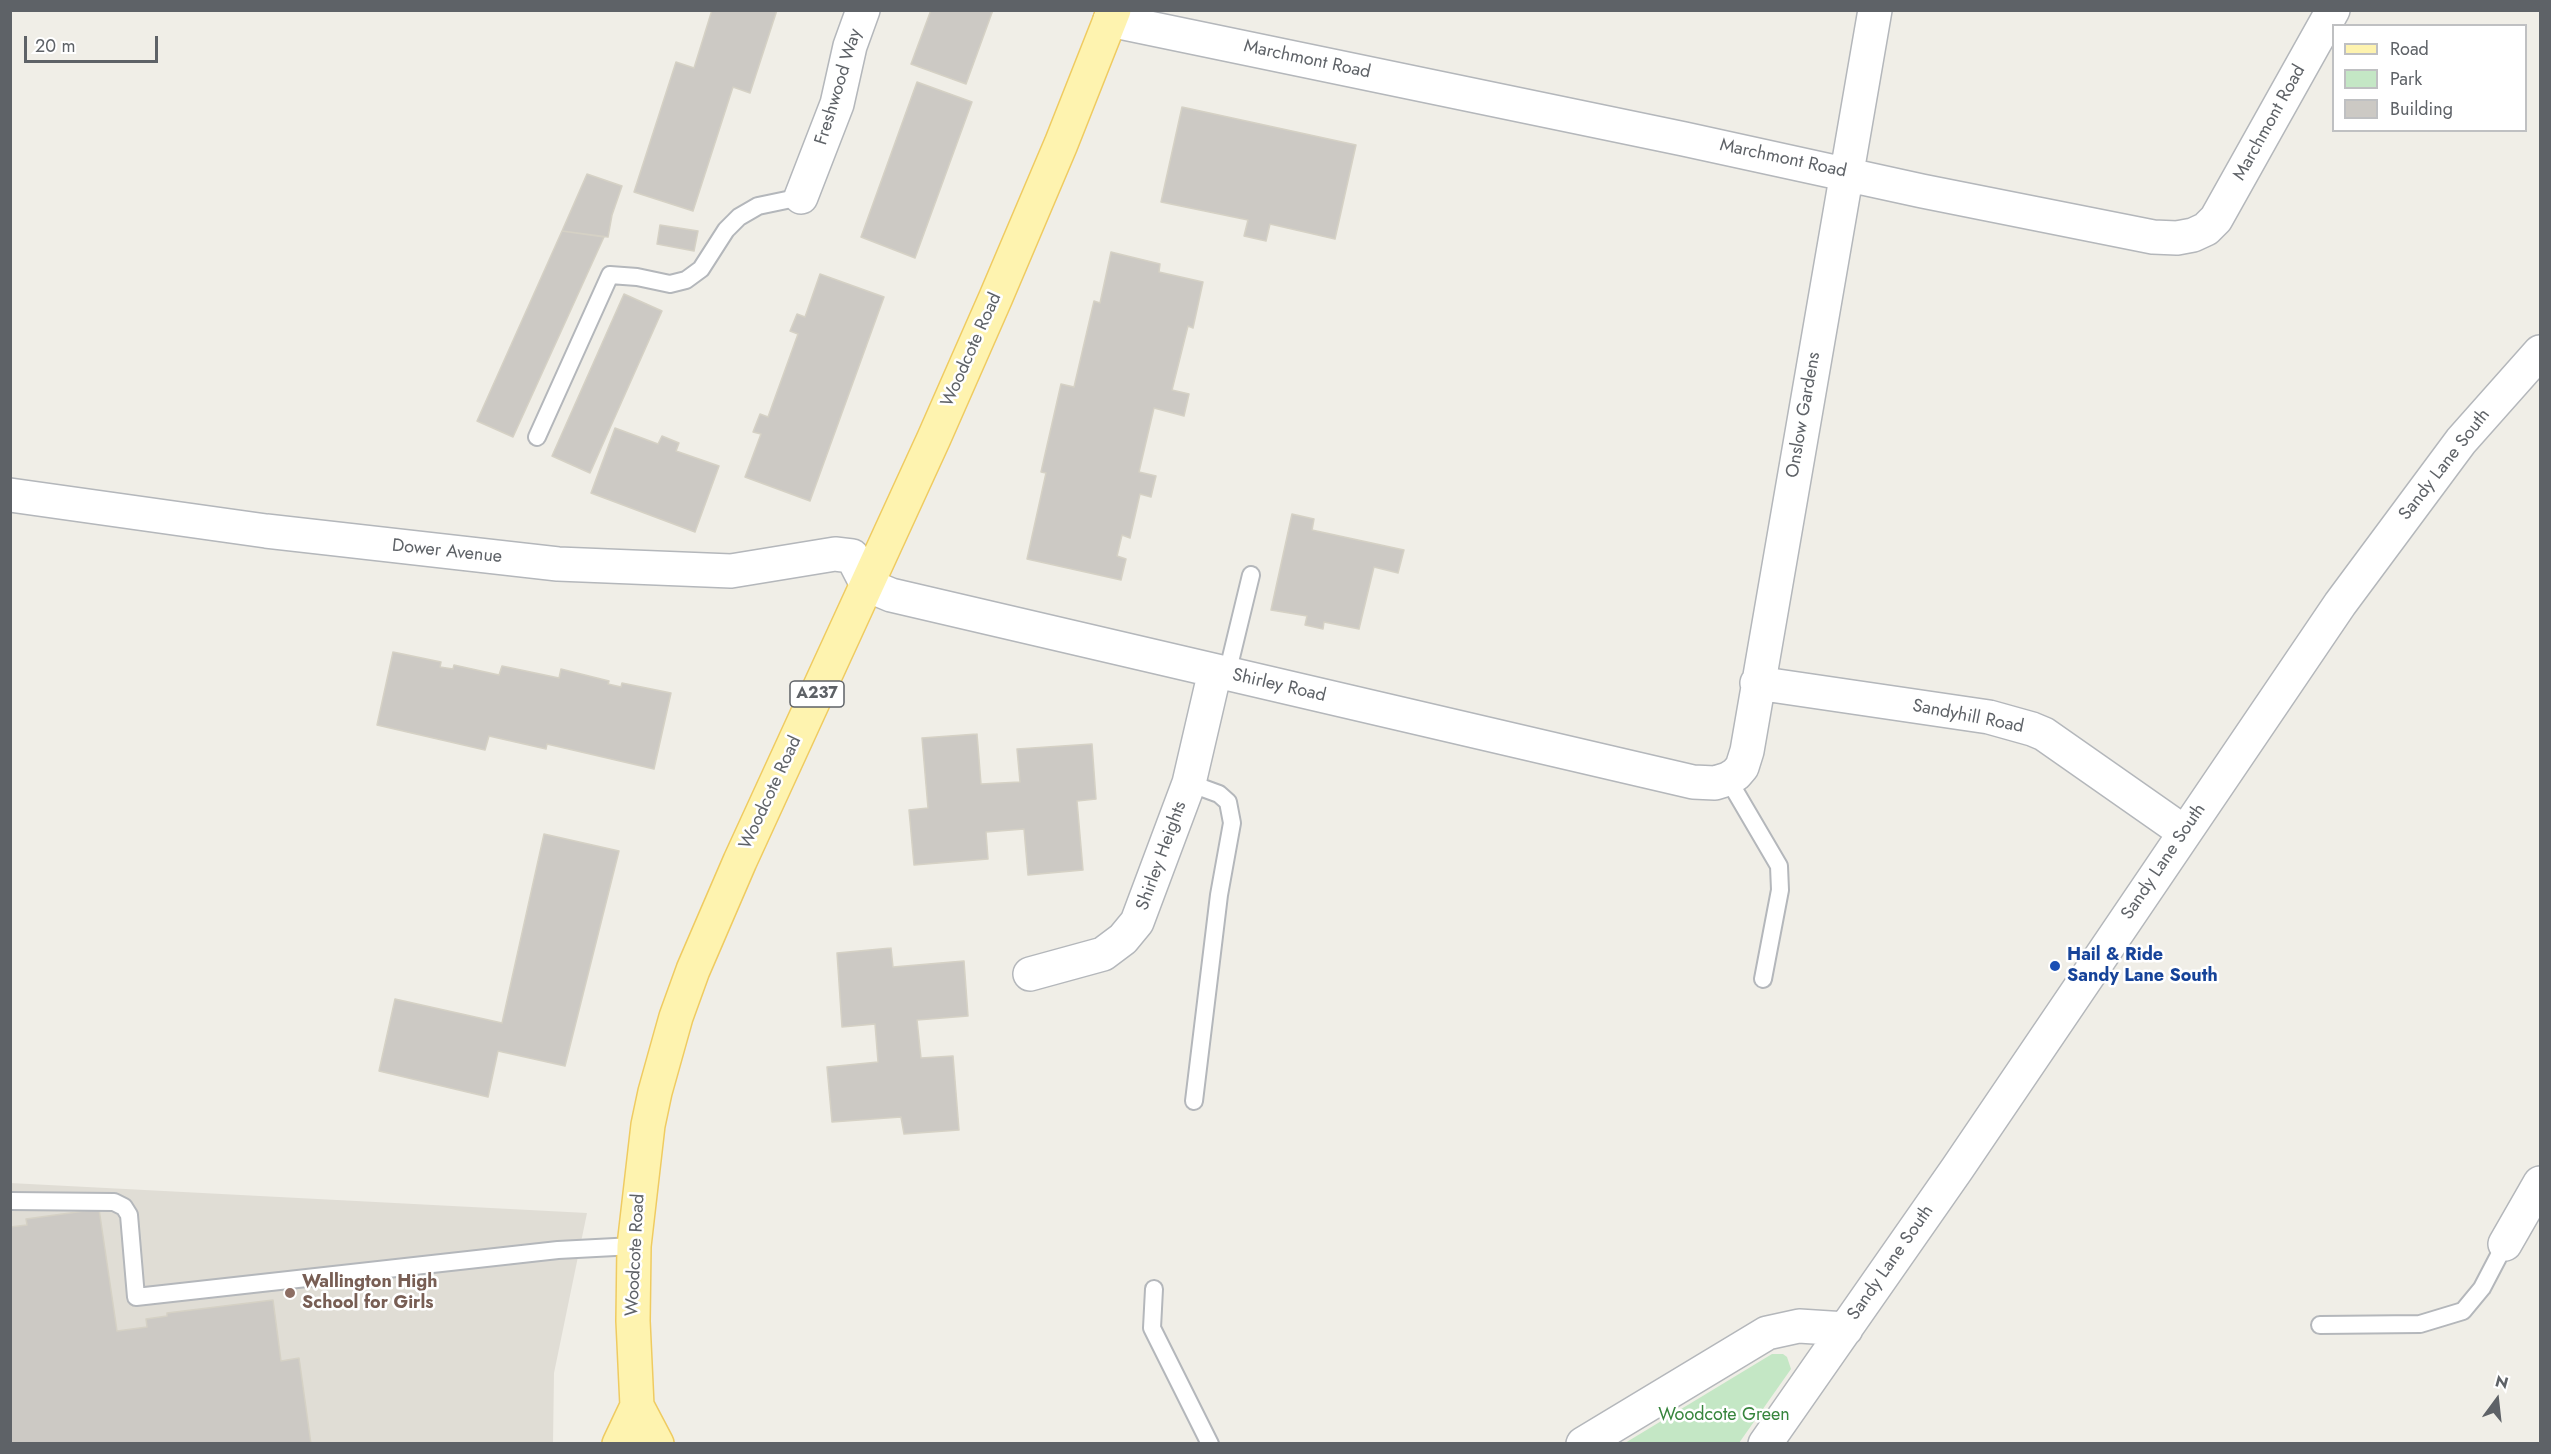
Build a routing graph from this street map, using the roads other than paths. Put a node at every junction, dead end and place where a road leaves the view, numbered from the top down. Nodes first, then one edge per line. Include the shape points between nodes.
1 (863, 10) edge
2 (1875, 10) edge
3 (2333, 10) edge
4 (1112, 15) edge
5 (1845, 172) junction
6 (801, 197) joint
7 (2541, 352) edge
8 (537, 437) dead end
9 (10, 495) edge
10 (1251, 575) dead end
11 (867, 585) junction
12 (1221, 672) junction
13 (1757, 683) junction
14 (1728, 779) junction
15 (1189, 783) junction
16 (2184, 832) junction
17 (1030, 974) dead end
18 (1763, 979) dead end
19 (1194, 1101) dead end
20 (2541, 1184) edge
21 (10, 1201) edge
22 (2505, 1245) joint
23 (634, 1246) junction
24 (1154, 1289) dead end
25 (2320, 1325) dead end
26 (1846, 1329) junction
27 (637, 1406) junction
28 (619, 1443) edge
29 (657, 1443) edge
30 (1210, 1443) edge
31 (1583, 1443) edge
32 (1765, 1443) edge

1 - 6 street, Freshwood Way via 837,104
2 - 5 street, Onslow Gardens
3 - 5 street, Marchmont Road via 2216,219 2193,235 2153,237
4 - 5 street, Marchmont Road
4 - 11 main road, Woodcote Road / A237 via 996,297
5 - 13 street, Onslow Gardens
6 - 8 lane via 758,206 739,217 701,269 686,280 670,284 610,275
7 - 16 street, Sandy Lane South via 2430,481 2340,604
9 - 11 street, Dower Avenue via 266,531 558,564 730,571 835,554 852,556
10 - 12 lane
11 - 12 street, Shirley Road via 891,595
11 - 23 main road, Woodcote Road / A237 via 740,861 676,1017 648,1125
12 - 14 street, Shirley Road via 1694,782
12 - 15 street, Shirley Heights
13 - 14 street, Onslow Gardens via 1747,751 1742,767
13 - 16 street, Sandyhill Road via 1989,717 2032,729
14 - 18 lane via 1779,866 1780,890
15 - 17 street, Shirley Heights via 1137,922 1124,939 1103,954
15 - 19 lane via 1219,794 1228,802 1232,823 1219,895
16 - 26 street, Sandy Lane South
20 - 22 street
21 - 23 lane via 114,1202 124,1207 129,1215 136,1298 558,1250
22 - 25 lane via 2482,1288 2463,1311 2420,1324
23 - 27 main road, Woodcote Road / A237
24 - 30 lane via 1152,1328
26 - 31 street via 1799,1326 1767,1333
26 - 32 street, Sandy Lane South
27 - 28 main road, Woodcote Road / A237
27 - 29 main road, Woodcote Road / A237

